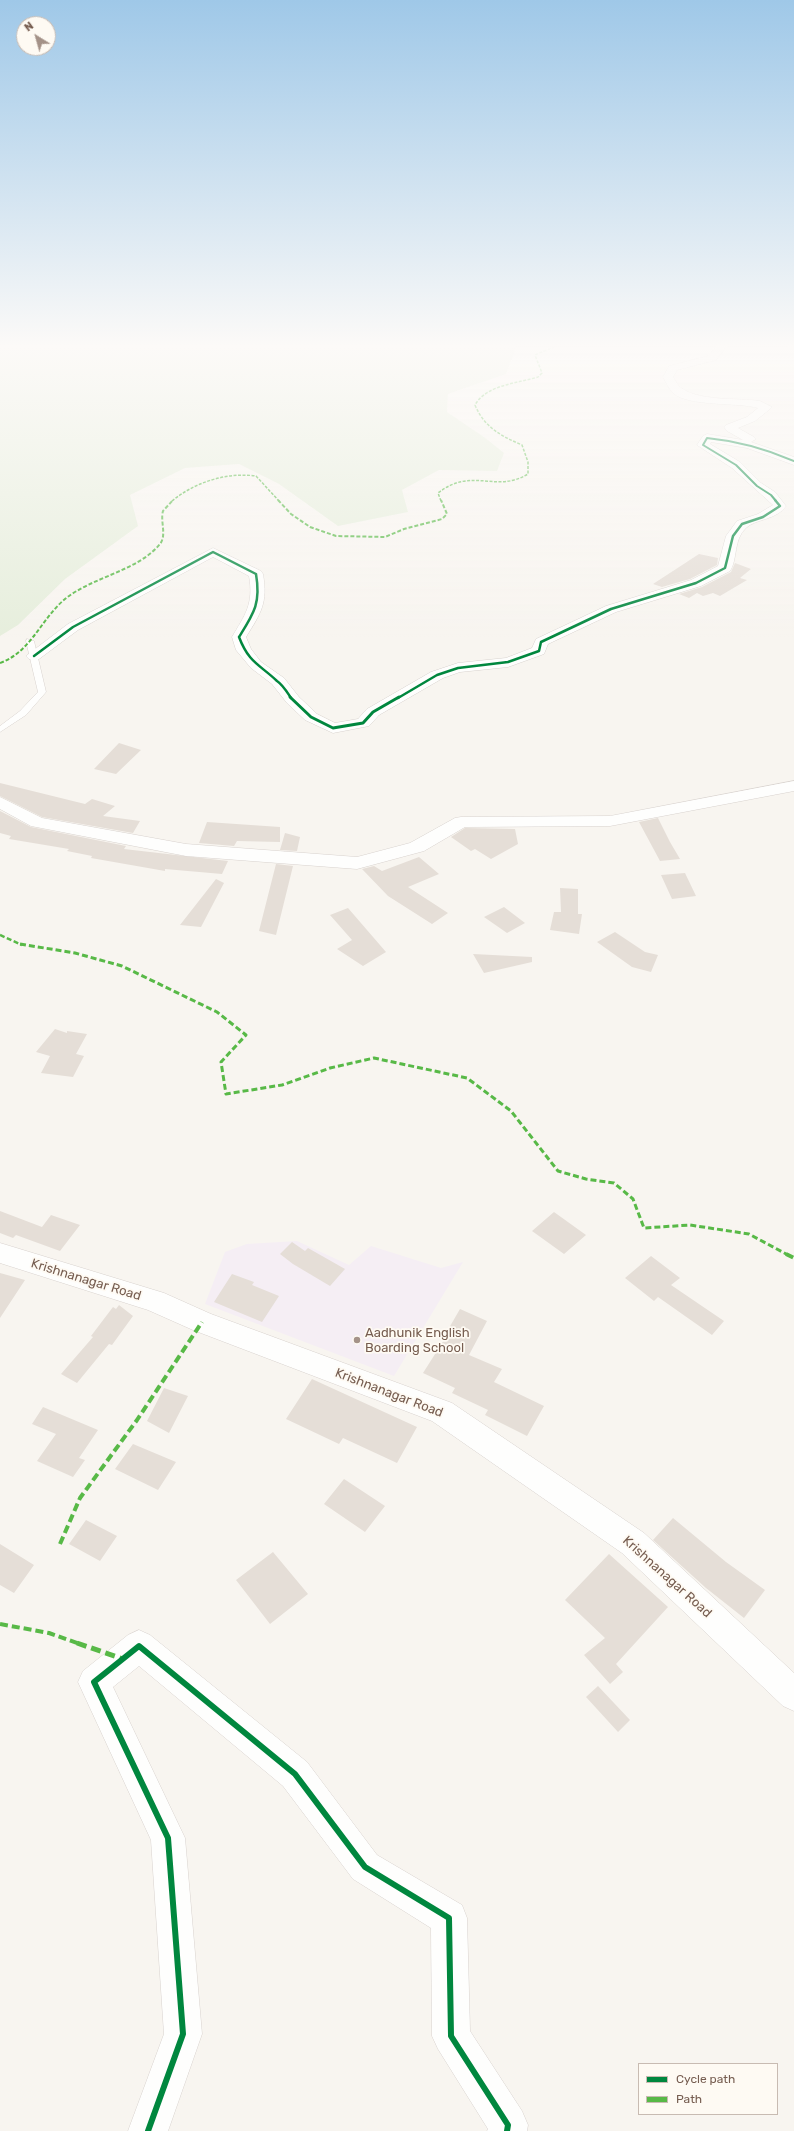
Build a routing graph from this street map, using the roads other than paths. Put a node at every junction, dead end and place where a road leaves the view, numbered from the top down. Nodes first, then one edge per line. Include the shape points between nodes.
1 (705, 442) edge
2 (742, 442) edge
3 (758, 442) edge
4 (789, 459) edge
5 (30, 641) dead end
6 (34, 656) junction
7 (0, 730) edge
8 (794, 786) edge
9 (0, 802) edge
10 (0, 1254) edge
11 (794, 1695) edge
12 (148, 2131) edge
13 (507, 2131) edge

1 - 6 street via 704,445 736,465 780,506 763,517 742,524 733,536 725,568 696,582 611,609 541,642 539,651 526,656 508,662 458,668 437,674 373,712 363,723 333,728 312,717 293,700 278,681 256,665 244,650 239,637 258,606 259,588 256,574 213,552 183,569 156,580 71,628
2 - 4 street
3 - 4 street
5 - 6 lane
6 - 7 lane via 42,692 23,712
8 - 9 street via 610,821 461,822 417,846 357,863 186,850 38,822
10 - 11 street, Krishnanagar Road via 154,1301 202,1322 442,1412 633,1543
12 - 13 street via 183,2034 168,1838 94,1682 140,1646 295,1774 365,1867 449,1918 451,2036 508,2125

